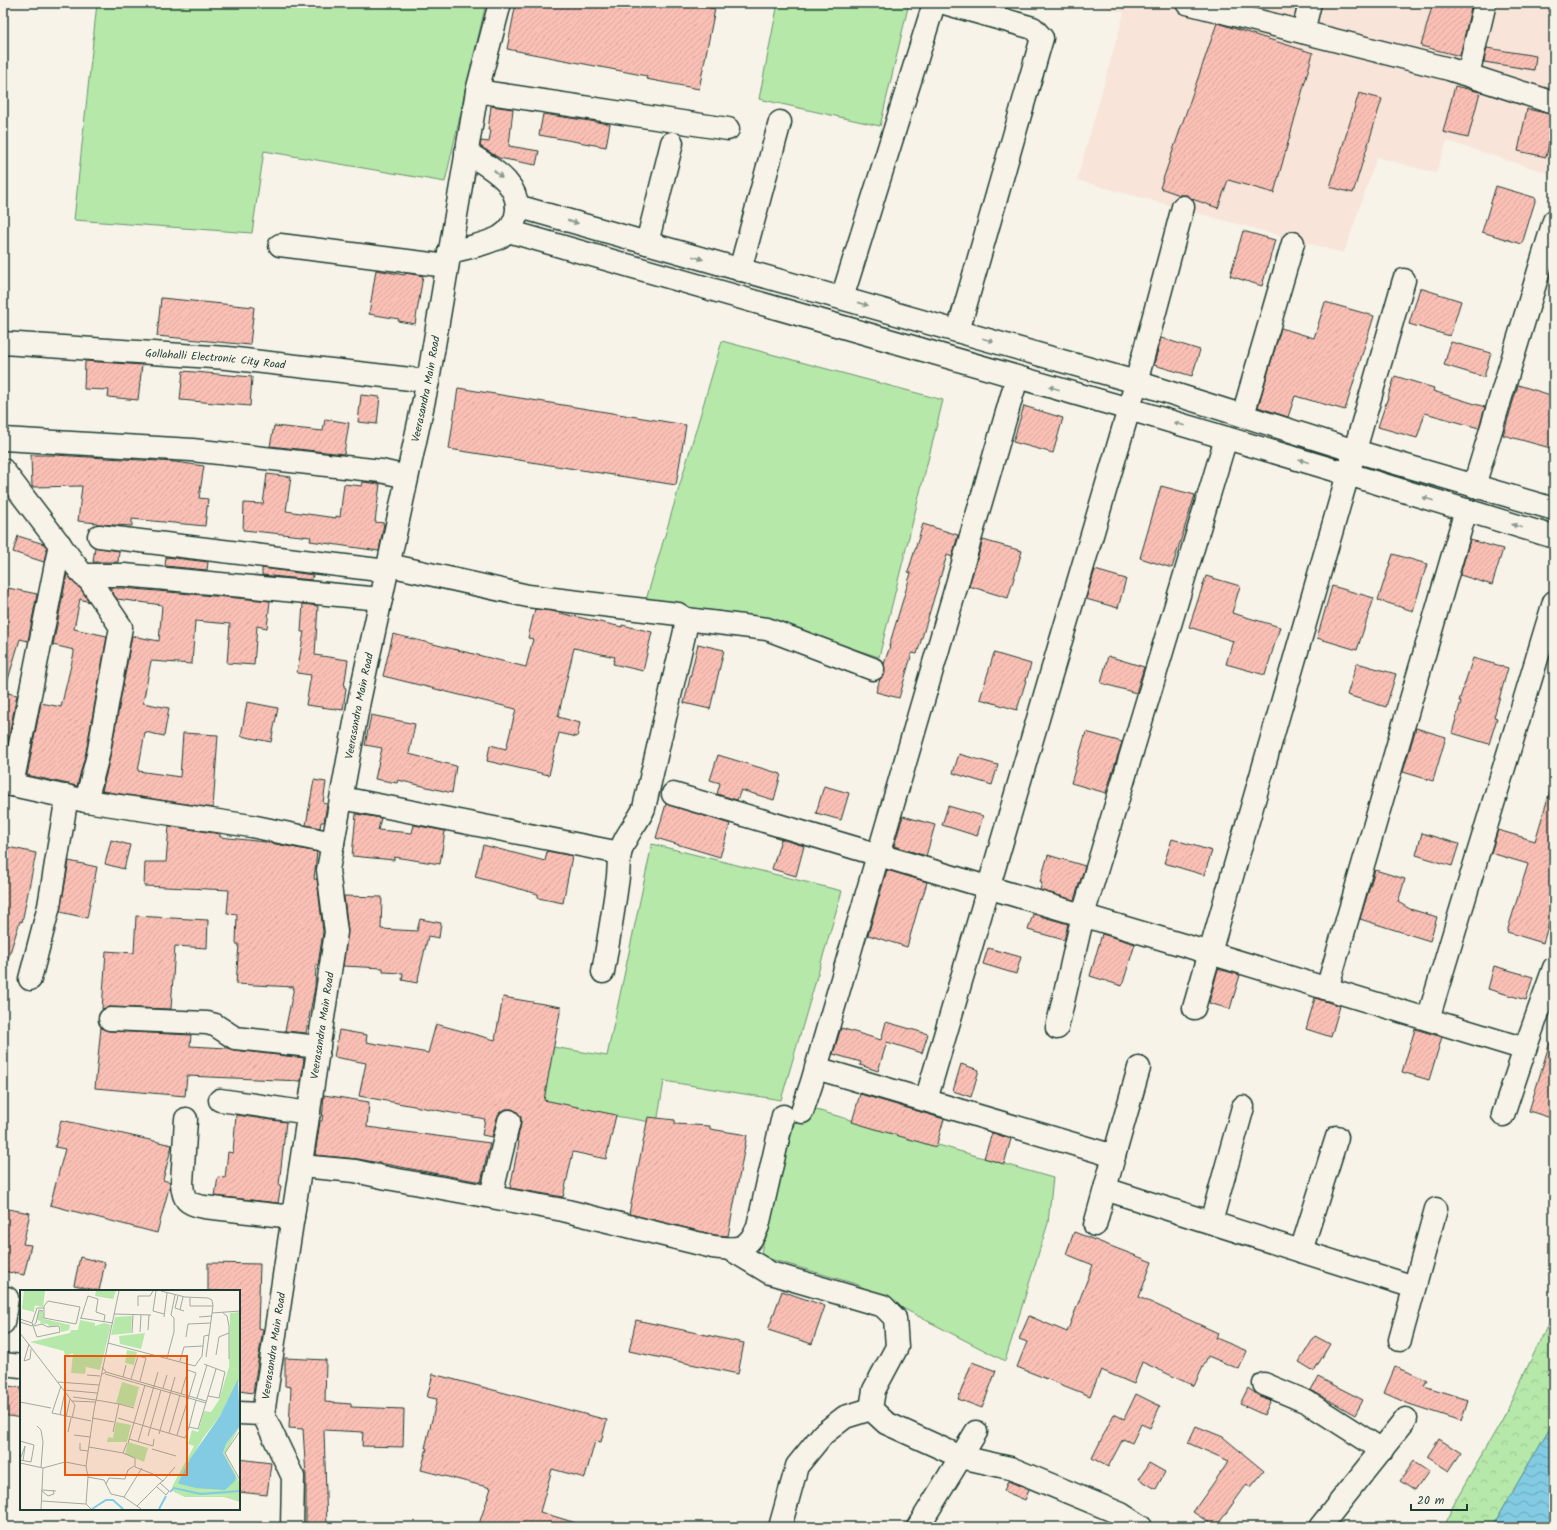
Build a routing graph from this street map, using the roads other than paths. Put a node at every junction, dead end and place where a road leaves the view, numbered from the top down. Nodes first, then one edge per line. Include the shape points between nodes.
1 (500, 3) edge
2 (938, 3) edge
3 (944, 3) edge
4 (1187, 3) edge
5 (1310, 3) edge
6 (1485, 3) edge
7 (1303, 32) junction
8 (1468, 75) junction
9 (477, 91) junction
10 (1554, 103) edge
11 (780, 122) dead end
12 (728, 129) dead end
13 (672, 143) dead end
14 (466, 152) junction
15 (517, 206) junction
16 (1183, 207) dead end
17 (1554, 221) edge
18 (508, 231) junction
19 (639, 241) junction
20 (1293, 243) dead end
21 (280, 244) dead end
22 (448, 259) junction
23 (623, 264) junction
24 (740, 270) junction
25 (1404, 280) dead end
26 (842, 298) junction
27 (958, 331) junction
28 (3, 343) edge
29 (1017, 378) junction
30 (428, 381) junction
31 (1136, 382) junction
32 (1129, 409) junction
33 (1243, 415) junction
34 (1226, 438) junction
35 (3, 439) edge
36 (1355, 451) junction
37 (3, 470) edge
38 (1348, 474) junction
39 (407, 477) junction
40 (1474, 486) junction
41 (1554, 509) edge
42 (1466, 510) junction
43 (99, 536) dead end
44 (1554, 537) edge
45 (60, 544) junction
46 (388, 568) junction
47 (83, 575) junction
48 (381, 599) junction
49 (1554, 602) edge
50 (686, 619) junction
51 (873, 669) dead end
52 (7, 784) edge
53 (673, 794) dead end
54 (342, 798) junction
55 (76, 799) junction
56 (333, 843) junction
57 (620, 852) junction
58 (879, 855) junction
59 (988, 887) junction
60 (1083, 915) junction
61 (1210, 953) junction
62 (1554, 968) edge
63 (603, 972) dead end
64 (30, 979) dead end
65 (1327, 989) junction
66 (1194, 1008) dead end
67 (110, 1019) dead end
68 (1428, 1019) junction
69 (1057, 1028) dead end
70 (319, 1047) junction
71 (1526, 1049) junction
72 (816, 1068) junction
73 (1139, 1068) dead end
74 (220, 1100) dead end
75 (926, 1100) junction
76 (1243, 1107) dead end
77 (309, 1113) junction
78 (1503, 1115) dead end
79 (186, 1119) dead end
80 (509, 1121) dead end
81 (1337, 1137) dead end
82 (1114, 1156) junction
83 (301, 1166) junction
84 (1105, 1189) junction
85 (491, 1196) junction
86 (1436, 1209) dead end
87 (293, 1217) junction
88 (1211, 1222) junction
89 (1095, 1225) dead end
90 (732, 1250) junction
91 (1301, 1251) junction
92 (1414, 1287) junction
93 (7, 1298) dead end
94 (3, 1323) edge
95 (1400, 1340) dead end
96 (3, 1364) edge
97 (20, 1366) edge
98 (1264, 1384) dead end
99 (871, 1408) junction
100 (240, 1413) edge
101 (264, 1414) junction
102 (1406, 1419) dead end
103 (976, 1432) dead end
104 (1382, 1450) junction
105 (961, 1457) junction
106 (292, 1527) edge
107 (780, 1527) edge
108 (918, 1527) edge
109 (1141, 1527) edge
110 (1320, 1527) edge

1 - 9 street, Veerasandra Main Road
2 - 26 street via 932,7
3 - 27 street via 1033,28 1042,38
4 - 7 street
5 - 7 street
6 - 8 street
7 - 8 street
8 - 10 street
9 - 12 street
9 - 14 street, Veerasandra Main Road
11 - 24 street
13 - 19 street
14 -> 15 street via 507,182
14 - 22 street, Veerasandra Main Road
15 - 18 street via 517,216
15 -> 19 street
16 - 31 street
17 - 40 street
18 - 22 street
18 - 23 street
19 - 23 street
19 -> 24 street
20 - 33 street
21 - 22 street
22 - 30 street, Veerasandra Main Road
23 - 29 street
24 - 26 street
25 - 36 street
26 -> 27 street
27 -> 31 street
28 - 30 street, Gollahalli Electronic City Road via 226,358
32 -> 29 street
29 - 58 street
30 - 39 street, Veerasandra Main Road
31 - 32 street
31 - 33 street
34 -> 32 street
32 - 59 street
33 - 36 street
38 -> 34 street
34 - 60 street
35 - 39 street via 192,450
36 - 38 street
36 - 40 street
37 - 45 street
42 -> 38 street
38 - 61 street
39 - 46 street, Veerasandra Main Road
40 - 41 street
44 -> 42 street
42 - 65 street
43 - 46 street
45 - 47 street
45 - 52 street
46 - 48 street, Veerasandra Main Road
46 - 50 street via 528,596 678,614
47 - 48 street via 124,574
47 - 55 street via 90,581 121,627 98,755
48 - 54 street, Veerasandra Main Road
49 - 68 street
50 - 51 street via 767,629
50 - 57 street via 644,808
52 - 55 street
53 - 58 street
54 - 56 street, Veerasandra Main Road
54 - 57 street
55 - 56 street via 251,826
55 - 64 street
56 - 70 street, Veerasandra Main Road via 328,870 336,932
57 - 63 street
58 - 59 street
58 - 72 street
59 - 60 street
59 - 75 street
60 - 61 street
60 - 69 street
61 - 65 street
61 - 66 street
62 - 71 street
65 - 68 street
67 - 70 street via 207,1023 215,1025 235,1038
68 - 71 street
70 - 77 street, Veerasandra Main Road
71 - 78 street
72 - 75 street
72 - 90 street via 792,1114 753,1237 744,1246
73 - 82 street
74 - 77 street
75 - 82 street
76 - 88 street
77 - 83 street, Veerasandra Main Road
79 - 87 street via 182,1193 187,1202 194,1206
80 - 85 street
81 - 91 street
82 - 84 street
83 - 85 street via 354,1171
83 - 87 street, Veerasandra Main Road
84 - 88 street
84 - 89 street
85 - 90 street via 563,1210
86 - 92 street
87 - 101 street, Veerasandra Main Road
88 - 91 street
90 - 99 street via 770,1273 883,1306 895,1318 897,1347 874,1390
91 - 92 street
92 - 95 street
93 - 94 street
96 - 97 street
98 - 104 street via 1307,1402
99 - 105 street via 886,1423
99 - 107 street via 845,1417 822,1434 797,1466
100 - 101 street
101 - 106 street via 293,1477
102 - 104 street
103 - 105 street
104 - 110 street
105 - 108 street
105 - 109 street via 1010,1468 1121,1514

